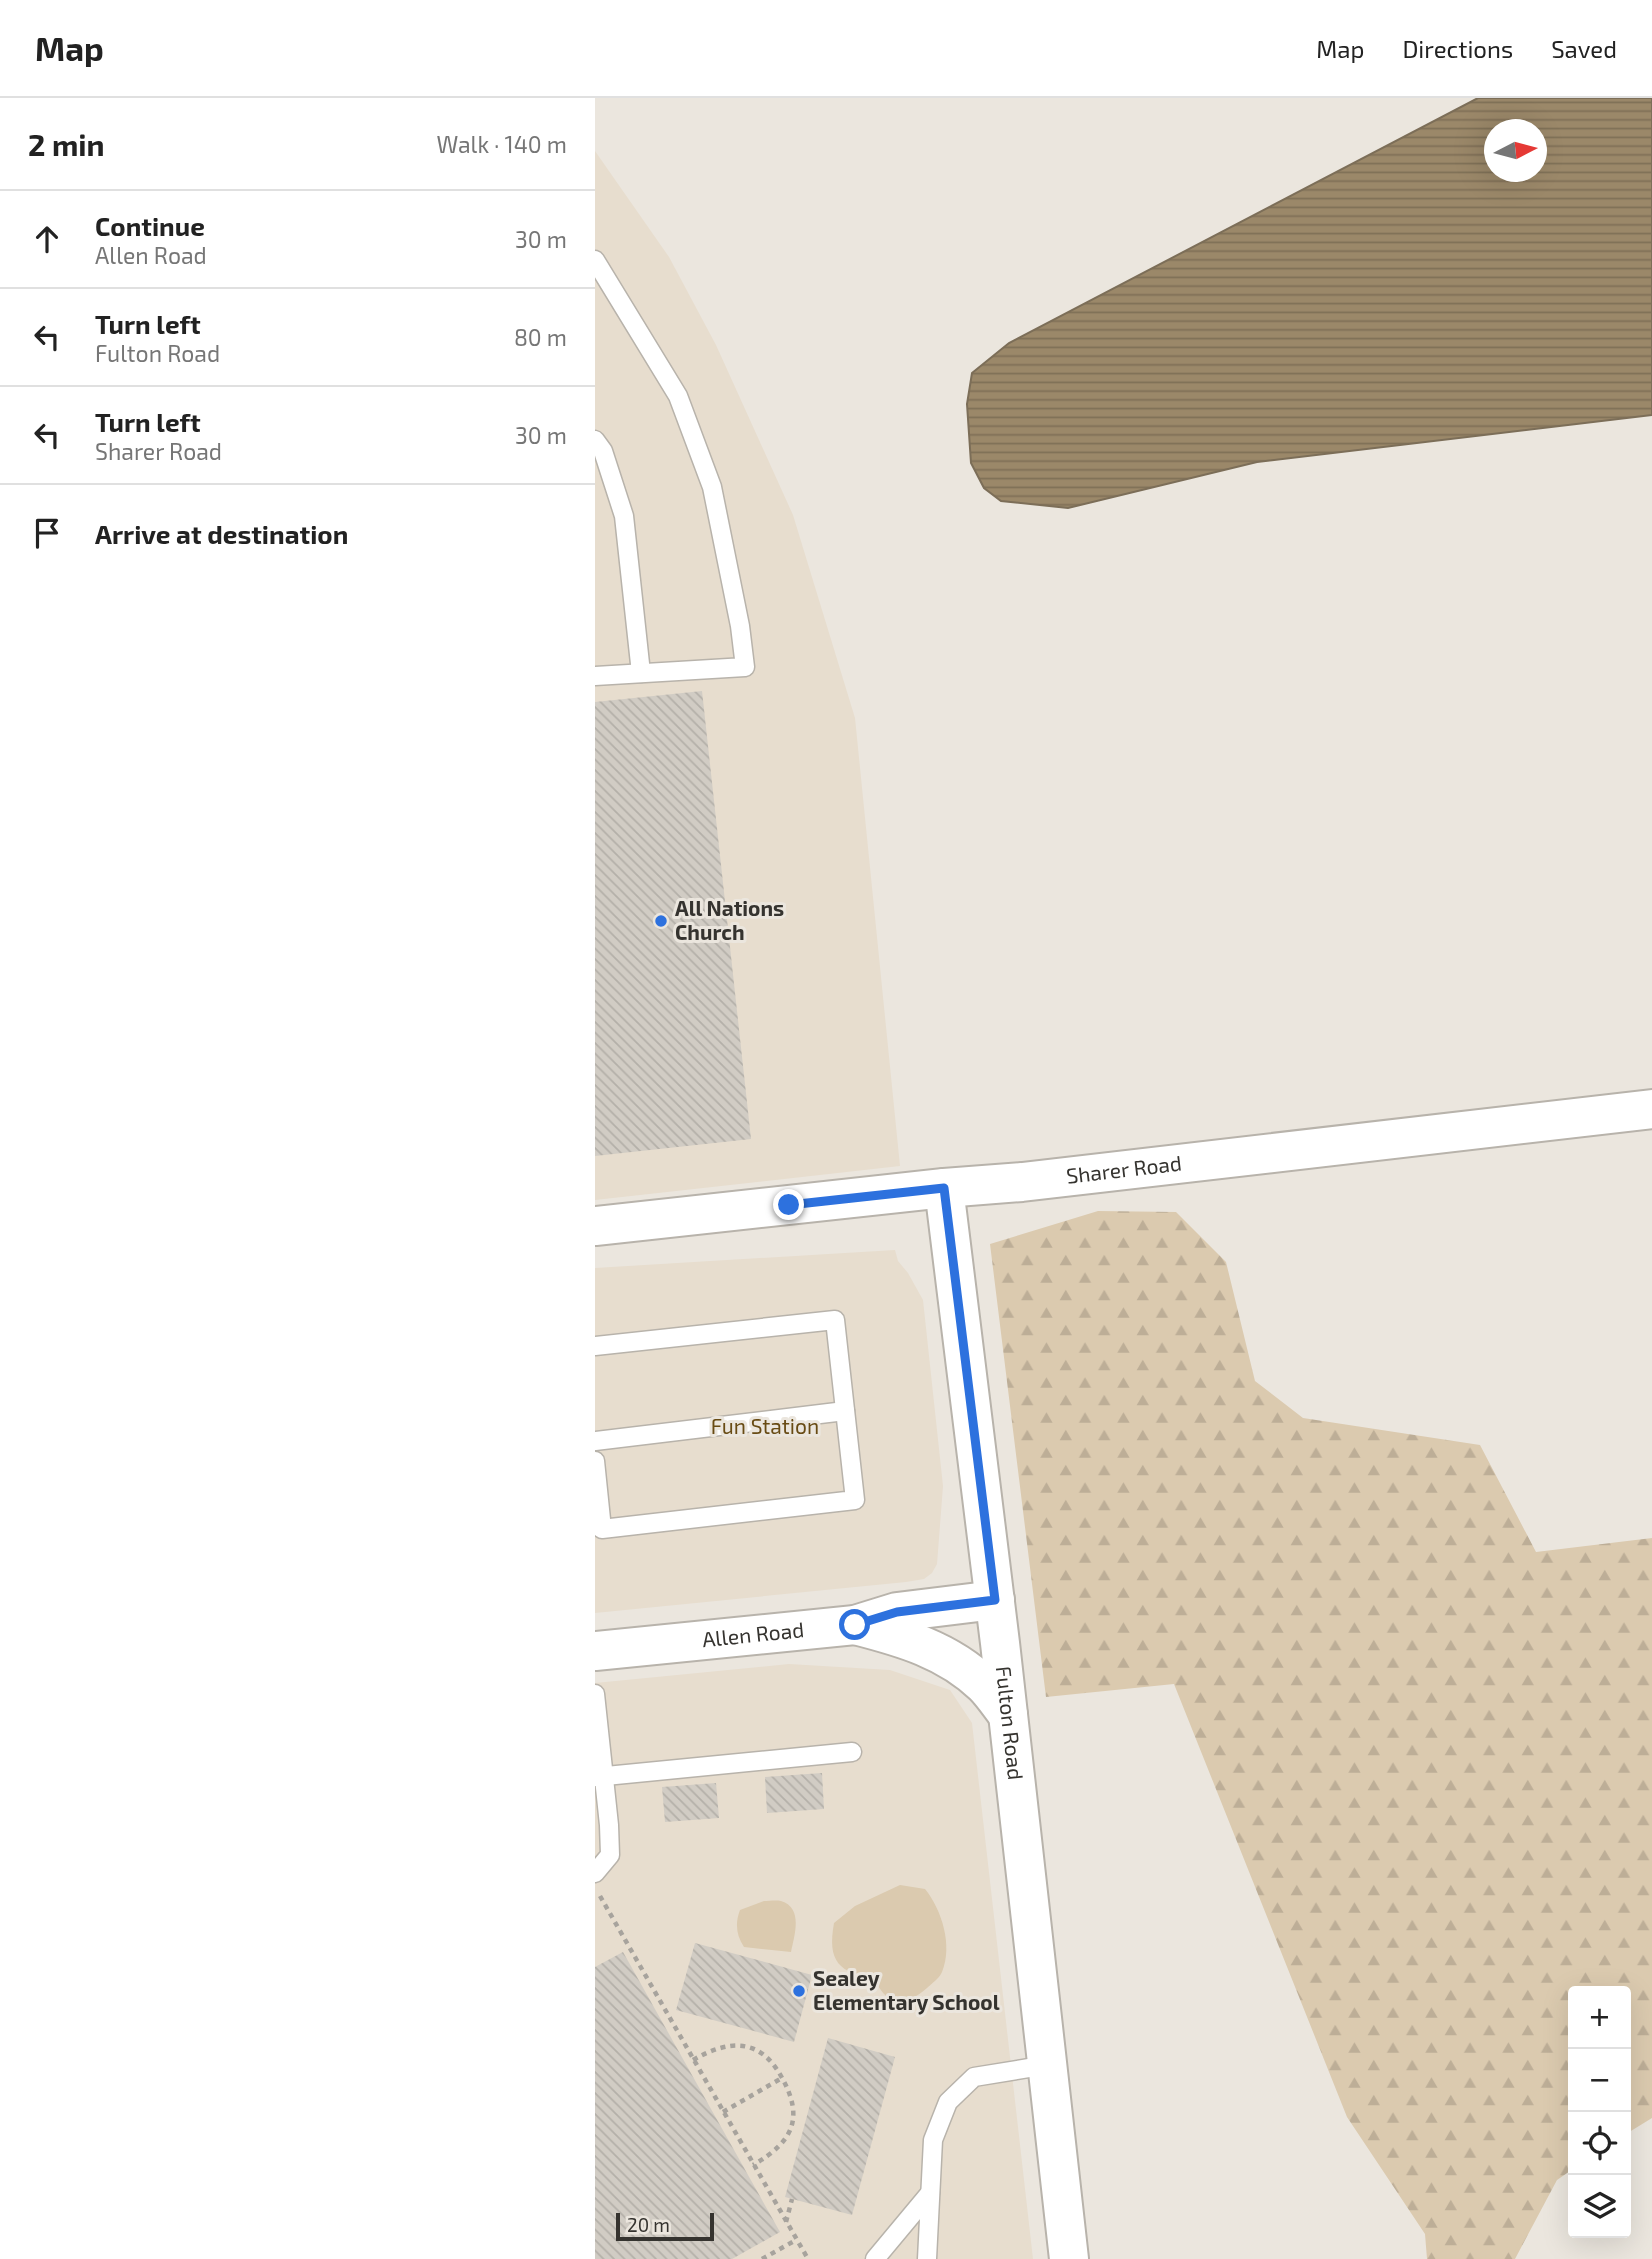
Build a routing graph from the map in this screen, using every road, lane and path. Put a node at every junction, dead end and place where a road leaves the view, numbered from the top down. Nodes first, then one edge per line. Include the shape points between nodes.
1 (595, 260) edge
2 (595, 440) edge
3 (641, 673) junction
4 (595, 676) edge
5 (1652, 1109) edge
6 (944, 1188) junction
7 (595, 1226) edge
8 (595, 1346) edge
9 (845, 1411) junction
10 (595, 1441) edge
11 (595, 1461) edge
12 (995, 1600) junction
13 (855, 1625) junction
14 (595, 1651) edge
15 (595, 1694) edge
16 (1008, 1715) junction
17 (852, 1752) dead end
18 (599, 1777) edge
19 (595, 1873) edge
20 (600, 1895) dead end
21 (693, 2060) junction
22 (1047, 2065) junction
23 (782, 2078) junction
24 (723, 2112) junction
25 (753, 2165) junction
26 (930, 2193) junction
27 (792, 2199) dead end
28 (786, 2222) junction
29 (796, 2240) junction
30 (762, 2259) edge
31 (808, 2259) edge
32 (874, 2259) edge
33 (927, 2259) edge
34 (1069, 2259) edge

1 - 3 lane via 678,396 712,487 745,667
2 - 3 lane via 603,451 624,516
3 - 4 lane
5 - 6 street, Sharer Road
6 - 7 street, Sharer Road
6 - 12 street, Fulton Road
8 - 9 lane via 835,1320
9 - 10 lane
9 - 11 lane via 855,1500 602,1529
12 - 13 street, Allen Road via 897,1612
12 - 16 street, Fulton Road
13 - 14 street, Allen Road
13 - 16 street via 926,1646 957,1662 985,1686
15 - 18 lane
16 - 22 street, Fulton Road
17 - 18 lane
18 - 19 lane via 610,1854
20 - 21 path
21 - 23 path via 724,2045 750,2047 763,2053
21 - 24 path
22 - 26 lane via 974,2077 947,2102 933,2140
22 - 34 street, Fulton Road
23 - 24 path
23 - 25 path via 794,2105 793,2120 782,2145
24 - 25 path
25 - 28 path
26 - 32 lane
26 - 33 lane
27 - 28 path
28 - 29 path
29 - 30 path
29 - 31 path

